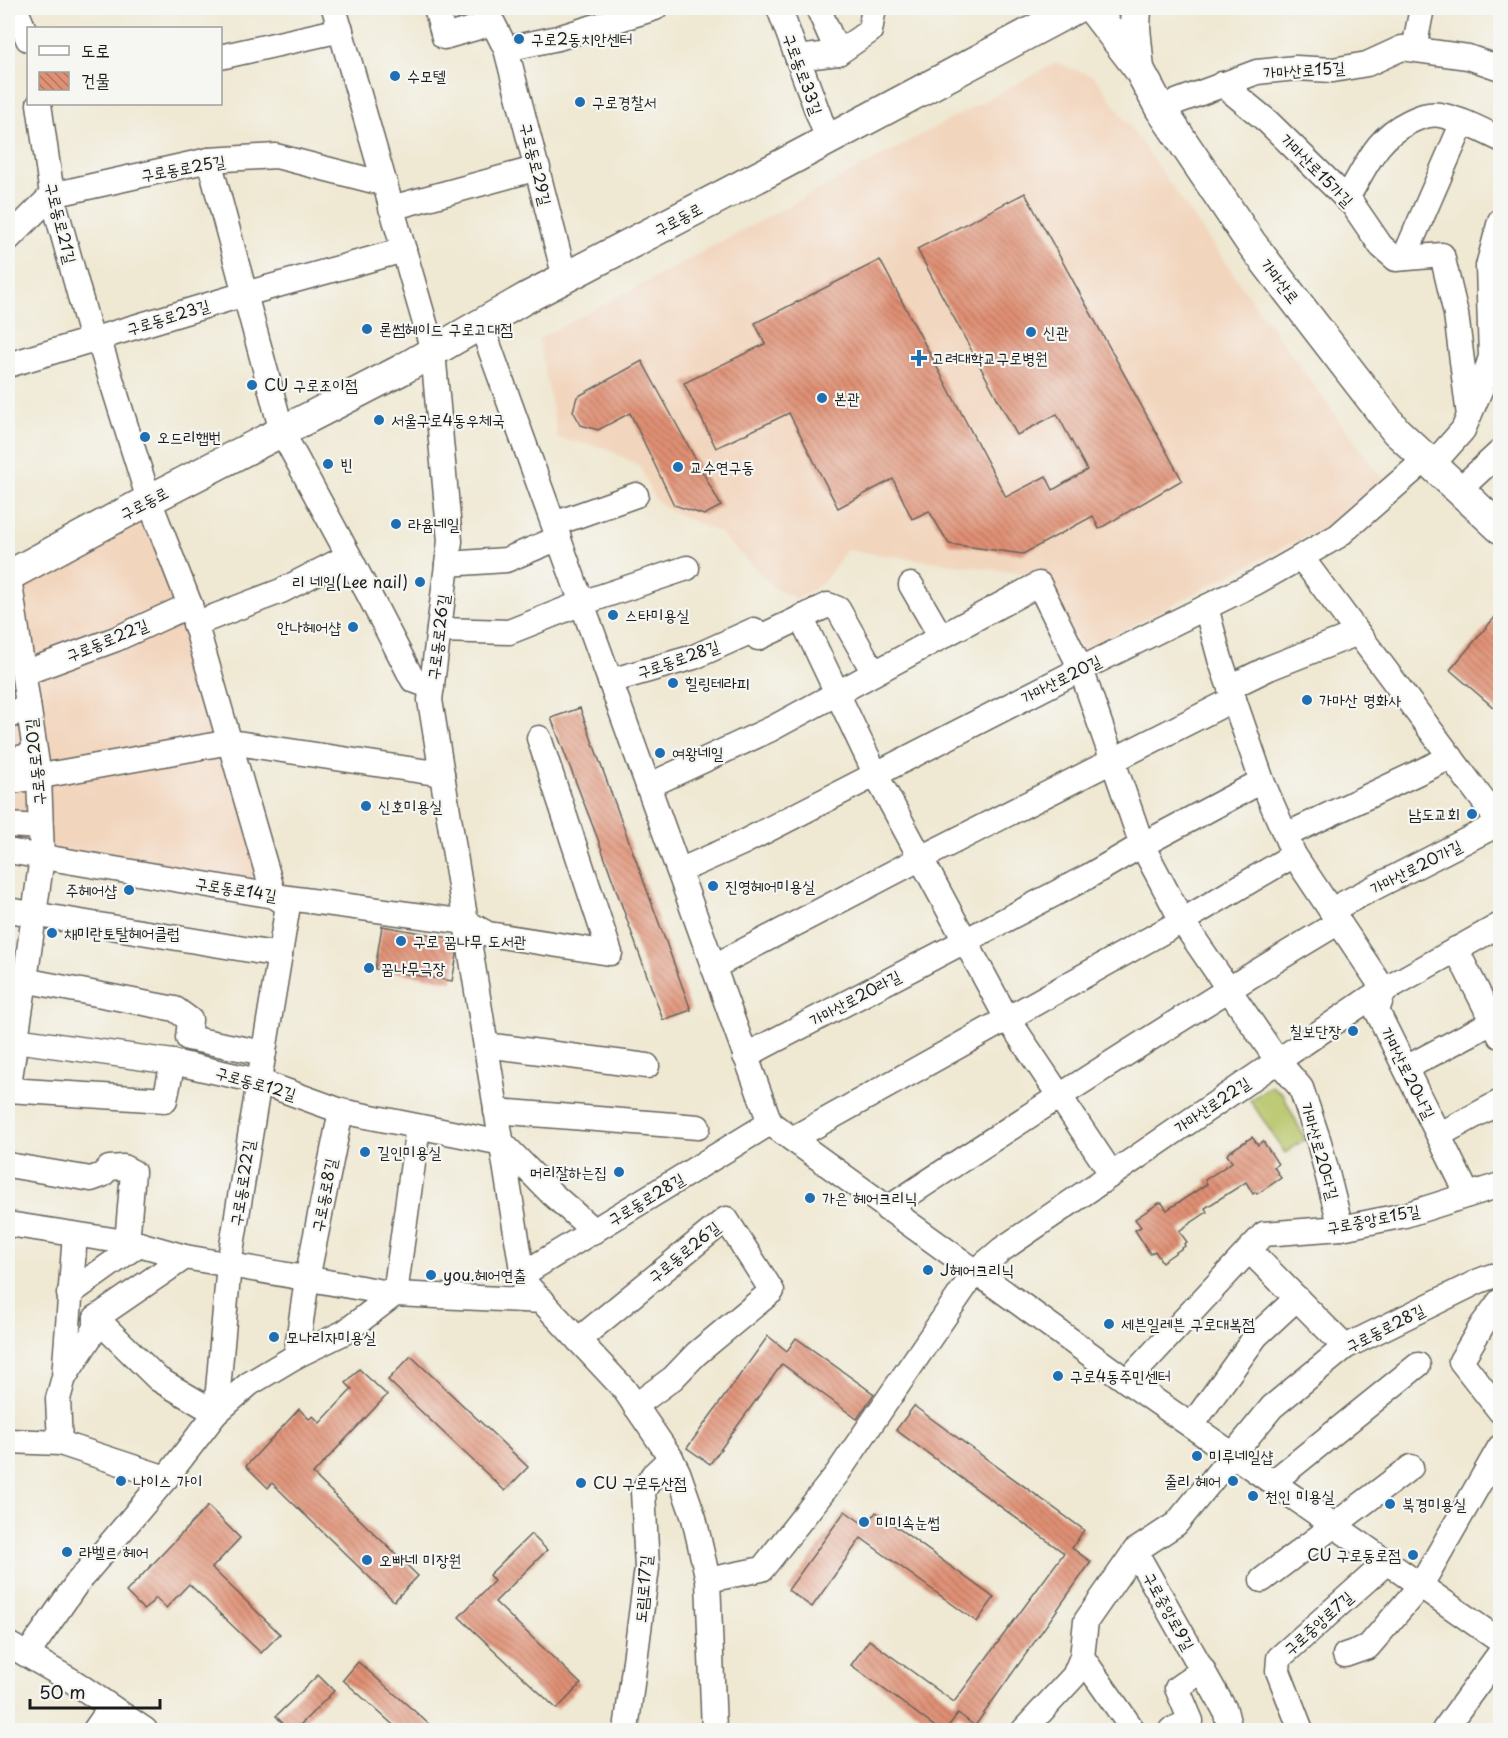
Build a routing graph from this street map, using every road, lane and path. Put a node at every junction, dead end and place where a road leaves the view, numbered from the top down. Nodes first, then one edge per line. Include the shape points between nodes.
1 (15, 8) edge
2 (436, 8) edge
3 (655, 8) edge
4 (779, 8) edge
5 (818, 8) edge
6 (874, 8) edge
7 (1030, 8) edge
8 (1076, 8) edge
9 (1092, 8) edge
10 (1136, 8) edge
11 (1422, 8) edge
12 (586, 18) edge
13 (337, 19) edge
14 (27, 37) edge
15 (1017, 40) junction
16 (507, 49) junction
17 (1414, 49) junction
18 (838, 53) junction
19 (222, 56) edge
20 (798, 58) junction
21 (1500, 68) edge
22 (1138, 69) junction
23 (1222, 84) junction
24 (39, 105) edge
25 (1160, 108) junction
26 (1463, 122) junction
27 (1500, 138) edge
28 (828, 140) junction
29 (209, 160) junction
30 (538, 168) junction
31 (385, 184) junction
32 (52, 195) junction
33 (1346, 199) junction
34 (391, 208) junction
35 (1499, 229) edge
36 (8, 239) edge
37 (404, 250) junction
38 (1404, 258) junction
39 (565, 278) junction
40 (245, 294) junction
41 (1495, 299) edge
42 (482, 324) junction
43 (92, 340) junction
44 (432, 351) junction
45 (8, 365) edge
46 (1469, 416) junction
47 (282, 432) junction
48 (1500, 452) edge
49 (1429, 462) junction
50 (1459, 490) junction
51 (636, 495) dead end
52 (149, 500) junction
53 (1500, 528) edge
54 (556, 531) junction
55 (349, 556) junction
56 (1301, 557) junction
57 (447, 564) junction
58 (687, 568) dead end
59 (8, 574) edge
60 (911, 585) dead end
61 (582, 603) junction
62 (1206, 607) junction
63 (193, 614) junction
64 (801, 617) junction
65 (439, 630) junction
66 (1358, 633) junction
67 (941, 637) junction
68 (1081, 669) junction
69 (874, 673) junction
70 (610, 681) junction
71 (432, 687) junction
72 (21, 690) edge
73 (838, 692) junction
74 (1232, 693) junction
75 (8, 717) edge
76 (539, 738) dead end
77 (230, 742) junction
78 (1451, 757) junction
79 (8, 760) edge
80 (1113, 761) junction
81 (37, 765) junction
82 (442, 774) junction
83 (876, 775) junction
84 (1262, 781) junction
85 (8, 782) edge
86 (648, 786) junction
87 (1499, 818) edge
88 (8, 825) edge
89 (40, 827) junction
90 (1142, 845) junction
91 (1290, 845) junction
92 (8, 851) edge
93 (42, 857) junction
94 (921, 858) junction
95 (678, 871) junction
96 (274, 896) junction
97 (8, 910) edge
98 (35, 914) junction
99 (1335, 916) junction
100 (1182, 921) junction
101 (466, 922) junction
102 (1500, 925) edge
103 (965, 940) junction
104 (1456, 950) junction
105 (280, 955) junction
106 (713, 968) junction
107 (16, 979) edge
108 (1228, 989) junction
109 (1384, 990) junction
110 (1008, 1018) junction
111 (1498, 1025) edge
112 (12, 1040) edge
113 (486, 1045) junction
114 (264, 1053) junction
115 (745, 1056) junction
116 (1277, 1060) junction
117 (173, 1062) junction
118 (647, 1066) dead end
119 (1406, 1068) junction
120 (258, 1081) junction
121 (8, 1090) edge
122 (1058, 1096) junction
123 (1500, 1102) edge
124 (341, 1110) junction
125 (496, 1110) junction
126 (770, 1124) junction
127 (418, 1127) junction
128 (698, 1127) dead end
129 (1439, 1135) junction
130 (792, 1139) junction
131 (502, 1143) junction
132 (8, 1165) edge
133 (1111, 1173) junction
134 (1500, 1185) edge
135 (1468, 1195) junction
136 (887, 1209) junction
137 (8, 1224) edge
138 (1341, 1228) junction
139 (594, 1231) junction
140 (75, 1235) junction
141 (133, 1244) junction
142 (1249, 1250) junction
143 (186, 1257) junction
144 (229, 1264) junction
145 (975, 1272) junction
146 (523, 1274) junction
147 (1500, 1276) edge
148 (307, 1279) junction
149 (69, 1294) junction
150 (395, 1294) junction
151 (1297, 1298) junction
152 (543, 1301) junction
153 (1500, 1301) edge
154 (96, 1318) junction
155 (578, 1340) junction
156 (1345, 1347) junction
157 (296, 1356) junction
158 (1418, 1365) dead end
159 (64, 1377) junction
160 (1127, 1381) junction
161 (635, 1406) junction
162 (1500, 1411) edge
163 (216, 1413) junction
164 (1192, 1425) junction
165 (8, 1441) edge
166 (60, 1443) junction
167 (1500, 1447) edge
168 (1233, 1454) junction
169 (671, 1458) junction
170 (1411, 1467) dead end
171 (166, 1478) junction
172 (1273, 1482) junction
173 (1335, 1524) junction
174 (1135, 1551) junction
175 (1388, 1562) junction
176 (708, 1580) junction
177 (1262, 1580) dead end
178 (1421, 1586) junction
179 (1500, 1641) edge
180 (17, 1650) edge
181 (1500, 1653) edge
182 (1345, 1655) dead end
183 (1082, 1657) junction
184 (1203, 1670) junction
185 (111, 1707) junction
186 (95, 1731) edge
187 (145, 1731) edge
188 (626, 1731) edge
189 (714, 1731) edge
190 (1024, 1731) edge
191 (1133, 1731) edge
192 (1171, 1731) edge
193 (1230, 1731) edge
194 (1301, 1731) edge
195 (1444, 1731) edge

1 - 14 street
2 - 16 street, 구로동로29길 via 444,37 493,23
3 - 12 street
4 - 20 street, 구로동로33길
5 - 18 street
6 - 18 street via 870,31
7 - 15 main road
8 - 15 main road, 구로동로
9 - 22 main road, 가마산로
10 - 22 main road
11 - 17 street
12 - 16 street via 558,38
13 - 19 street
13 - 31 street
15 - 28 main road, 구로동로
16 - 30 street, 구로동로29길
17 - 21 street, 가마산로15길 via 1468,57
17 - 23 street, 가마산로15길 via 1402,48 1367,64 1333,70 1257,72
18 - 20 street
20 - 28 street, 구로동로33길
22 - 25 main road, 가마산로
23 - 25 street, 가마산로15길
23 - 33 street, 가마산로15가길 via 1267,121
24 - 32 street, 구로동로21길
25 - 49 main road, 가마산로 via 1251,243 1396,431
26 - 27 street
26 - 33 street via 1429,114 1389,133
26 - 38 street
28 - 39 main road, 구로동로
29 - 31 street, 구로동로25길 via 276,156
29 - 32 street, 구로동로25길
29 - 40 street
30 - 34 street
30 - 39 street, 구로동로29길
31 - 34 street
32 - 36 street
32 - 43 street, 구로동로21길
33 - 38 street, 가마산로15가길 via 1381,246 1396,259
34 - 37 street
35 - 41 street, 가마산로20길 via 1488,266
37 - 40 street
37 - 44 street
38 - 46 street via 1442,255 1456,314
39 - 42 main road, 구로동로
40 - 43 street, 구로동로23길
40 - 47 street
41 - 46 street, 가마산로20길 via 1491,357
42 - 44 main road, 구로동로
42 - 54 street
43 - 45 street
43 - 52 street, 구로동로21길 via 101,347
44 - 47 main road, 구로동로
44 - 57 street, 구로동로26길 via 450,542
46 - 49 street, 가마산로20길 via 1463,430
47 - 52 main road, 구로동로
47 - 55 street
48 - 50 street
49 - 50 main road, 가마산로
49 - 56 street, 가마산로20길 via 1338,536
50 - 53 main road, 가마산로
51 - 54 street
52 - 59 main road, 구로동로
52 - 63 street, 구로동로22길
54 - 57 street via 506,560
54 - 61 street
55 - 63 street, 구로동로22길 via 281,591
55 - 71 street via 413,680
56 - 62 street, 가마산로20길
56 - 66 street, 가마산로20가길
57 - 65 street, 구로동로26길
58 - 61 street
59 - 72 street, 구로동로20길
60 - 67 street
61 - 65 street via 509,632
61 - 70 street
62 - 68 street, 가마산로20길
62 - 74 street
63 - 72 street, 구로동로22길 via 116,639
63 - 77 street, 구로동로22길
64 - 69 street, 구로동로28길 via 828,604 838,609
64 - 70 street, 구로동로28길 via 758,638 754,630 694,657
64 - 73 street
65 - 71 street, 구로동로26길
66 - 74 street via 1269,668
66 - 78 street, 가마산로20가길
67 - 68 street via 1039,584
67 - 69 street
68 - 80 street, 가마산로20다길
68 - 83 street, 가마산로20길
69 - 73 street
70 - 86 street
71 - 82 street, 구로동로26길 via 430,700
72 - 75 street, 구로동로22길
72 - 81 street, 구로동로20길
73 - 83 street
73 - 86 street via 771,729
74 - 80 street
74 - 84 street
76 - 101 street via 610,952 488,934
77 - 81 street
77 - 82 street
77 - 96 street, 구로동로22길
78 - 87 street, 가마산로20가길
78 - 91 street
79 - 81 street
80 - 90 street, 가마산로20다길
80 - 94 street
81 - 85 street
81 - 89 street, 구로동로20길
82 - 101 street, 구로동로26길
83 - 94 street
83 - 95 street, 가마산로20길
84 - 90 street
84 - 91 street
86 - 95 street
87 - 99 street, 가마산로20가길
88 - 89 street
89 - 93 street, 구로동로20길
90 - 100 street, 가마산로20다길
90 - 103 street
91 - 99 street
91 - 100 street
92 - 93 street, 구로동로14길
93 - 96 street, 구로동로14길
93 - 98 street, 구로동로20길
94 - 103 street
94 - 106 street
95 - 106 street
96 - 101 street, 구로동로14길
96 - 105 street, 구로동로22길 via 288,905
97 - 98 street
98 - 105 street
98 - 107 street, 구로동로20길
99 - 108 street
99 - 109 street
100 - 108 street, 가마산로20다길
100 - 110 street
101 - 113 street, 구로동로26길
102 - 104 street, 가마산로22길
103 - 110 street
103 - 115 street, 가마산로20라길
104 - 109 street, 가마산로22길
104 - 111 street
105 - 114 street, 구로동로22길
106 - 115 street
107 - 112 street, 구로동로20길
107 - 114 street, 구로동로12길 via 175,1009 190,1020 188,1038
108 - 116 street, 가마산로20다길
108 - 122 street
109 - 116 street, 가마산로22길
109 - 119 street, 가마산로20나길 via 1377,1011
110 - 122 street
110 - 130 street
111 - 119 street
112 - 117 street, 구로동로12길
112 - 121 street, 구로동로20길
113 - 118 street
113 - 125 street, 구로동로26길
114 - 120 street, 구로동로22길
115 - 126 street
116 - 133 street, 가마산로22길
116 - 138 street, 가마산로20다길 via 1301,1088
117 - 120 street, 구로동로12길
117 - 121 street, 구로동로20길 via 165,1100
119 - 129 street, 가마산로20나길
120 - 124 street, 구로동로12길
120 - 144 street, 구로동로22길
122 - 133 street
122 - 136 street
123 - 129 street
124 - 127 street, 구로동로12길
124 - 148 street, 구로동로8길
125 - 128 street
125 - 131 street, 구로동로26길
126 - 130 street
126 - 139 street, 구로동로28길
127 - 131 street, 구로동로12길
127 - 150 street
129 - 135 street, 가마산로20나길
130 - 136 street
131 - 139 street
131 - 146 street, 구로동로26길
132 - 141 street via 91,1179 109,1168 123,1167 133,1172
133 - 145 street, 가마산로22길
134 - 135 street, 구로중앙로15길
135 - 138 street, 구로중앙로15길 via 1405,1215
136 - 145 street
137 - 140 street
138 - 142 street, 구로중앙로15길 via 1264,1234
139 - 146 street, 구로동로28길
140 - 141 street
140 - 149 street
141 - 143 street
141 - 149 street
142 - 151 street
142 - 160 street, 구로중앙로15길
143 - 144 street
143 - 154 street
144 - 148 street
144 - 163 street, 구로동로22길
145 - 160 street
145 - 176 street via 837,1474 762,1569
146 - 152 street, 구로동로26길 via 524,1282
147 - 156 street, 구로동로28길 via 1479,1281
148 - 150 street
148 - 157 street, 구로동로8길
149 - 159 street
150 - 152 street
150 - 157 street via 345,1332
151 - 156 street
151 - 164 street via 1256,1336
152 - 155 street, 구로동로26길
153 - 162 street via 1461,1361
154 - 159 street via 96,1328
154 - 163 street via 158,1379
155 - 161 street, 구로동로26길
155 - 161 street, 구로동로26길 via 726,1219 772,1291
156 - 168 street, 구로동로28길 via 1272,1407
157 - 163 street via 249,1384
158 - 172 street
159 - 166 street via 58,1400
160 - 164 street
161 - 169 street, 구로동로26길
163 - 171 street
164 - 168 street
165 - 166 street
166 - 171 street
167 - 178 street
168 - 172 street
168 - 174 street, 구로동로28길 via 1176,1524
169 - 176 street, 구로동로26길 via 694,1518
169 - 188 street, 도림로17길 via 643,1491 648,1568
170 - 173 street
171 - 180 street
172 - 173 street
173 - 175 street
173 - 177 street
174 - 183 street via 1086,1621
174 - 184 street, 구로중앙로9길
175 - 178 street
175 - 194 street, 구로중앙로7길 via 1280,1658 1278,1671
176 - 189 street, 구로동로26길
178 - 179 street
178 - 182 street via 1368,1647
180 - 185 street
181 - 195 street
183 - 190 street via 1074,1676
183 - 191 street
184 - 192 street, 구로중앙로9길 via 1177,1688 1191,1721
184 - 193 street, 구로중앙로9길 via 1225,1710
185 - 186 street
185 - 187 street

